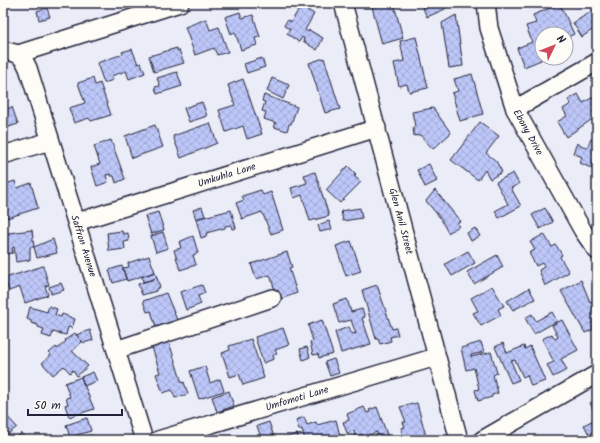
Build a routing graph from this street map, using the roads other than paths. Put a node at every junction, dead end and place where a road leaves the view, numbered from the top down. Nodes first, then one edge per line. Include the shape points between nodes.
1 (180, 3) edge
2 (343, 3) edge
3 (486, 3) edge
4 (11, 52) edge
5 (597, 62) edge
6 (515, 109) junction
7 (377, 128) junction
8 (50, 140) junction
9 (3, 155) edge
10 (77, 222) junction
11 (597, 251) edge
12 (272, 298) dead end
13 (116, 350) junction
14 (436, 357) junction
15 (597, 374) edge
16 (144, 440) edge
17 (158, 440) edge
18 (459, 440) edge
19 (482, 440) edge

1 - 4 street
2 - 7 street, Glen Anil Street
3 - 6 street, Ebony Drive via 489,28
4 - 8 street, Saffron Avenue via 24,60 28,68
5 - 6 street
6 - 11 street, Ebony Drive via 583,231
7 - 10 street, Umkuhla Lane
7 - 14 street, Glen Anil Street
8 - 9 street
8 - 10 street, Saffron Avenue
10 - 13 street, Saffron Avenue
12 - 13 street
13 - 16 street, Saffron Avenue
14 - 17 street, Umfomoti Lane
14 - 18 street, Glen Anil Street
15 - 19 street

